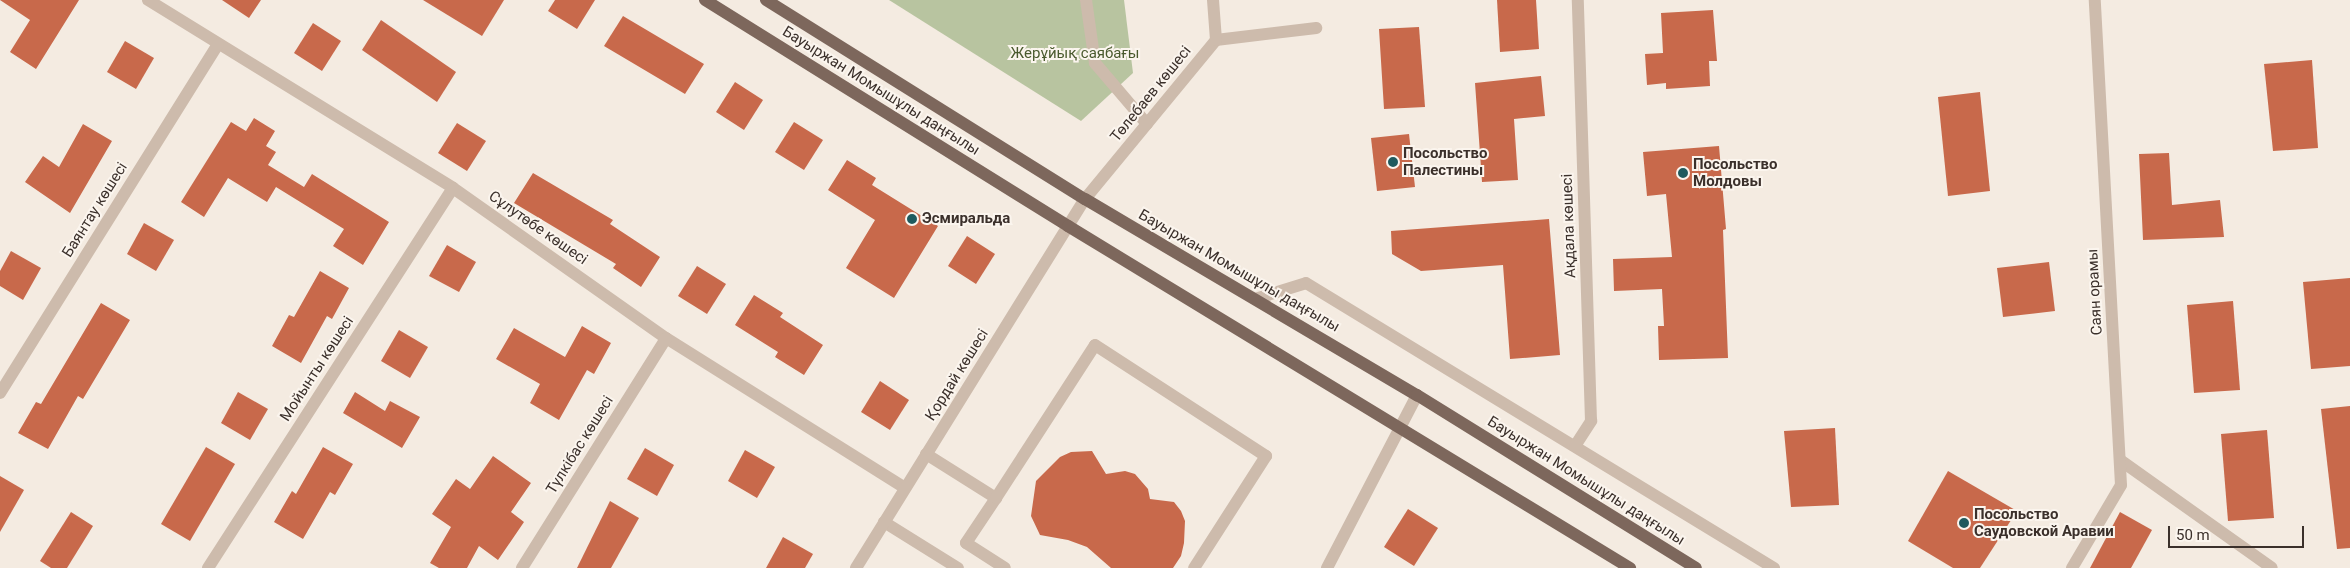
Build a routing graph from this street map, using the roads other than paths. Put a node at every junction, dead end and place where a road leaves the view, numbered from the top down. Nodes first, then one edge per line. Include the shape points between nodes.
1 (148, 0) edge
2 (704, 0) edge
3 (766, 0) edge
4 (1086, 0) edge
5 (1213, 0) edge
6 (1578, 0) edge
7 (2095, 0) edge
8 (1316, 28) dead end
9 (1216, 40) junction
10 (218, 44) junction
11 (1147, 124) junction
12 (453, 188) junction
13 (1085, 199) junction
14 (1068, 226) junction
15 (1255, 299) junction
16 (666, 338) junction
17 (0, 393) edge
18 (1417, 395) junction
19 (1399, 428) junction
20 (1575, 446) junction
21 (926, 454) junction
22 (2120, 460) junction
23 (905, 488) junction
24 (996, 498) junction
25 (884, 522) junction
26 (940, 563) edge
27 (208, 568) edge
28 (522, 568) edge
29 (856, 568) edge
30 (958, 568) edge
31 (1005, 568) edge
32 (1194, 568) edge
33 (1327, 568) edge
34 (1630, 568) edge
35 (1696, 568) edge
36 (1774, 568) edge
37 (2072, 568) edge
38 (2272, 568) edge

1 - 10 street, Сұлутөбе көшесі
2 - 14 main road, Бауыржан Момышұлы даңғылы
3 - 13 main road, Бауыржан Момышұлы даңғылы
4 - 11 street via 1095,63
5 - 9 street
6 - 20 street, Ақдала көшесі via 1591,421
7 - 22 street, Саян орамы
8 - 9 street
9 - 11 street, Төлебаев көшесі
10 - 12 street, Сұлутөбе көшесі
10 - 17 street, Баянтау көшесі
11 - 13 street, Төлебаев көшесі
12 - 16 street, Сұлутөбе көшесі
12 - 27 street, Мойынты көшесі
13 - 14 street, Қордай көшесі
13 - 15 main road, Бауыржан Момышұлы даңғылы
14 - 19 main road, Бауыржан Момышұлы даңғылы
14 - 21 street, Қордай көшесі
15 - 18 main road, Бауыржан Момышұлы даңғылы
15 - 20 street via 1306,283
16 - 23 street, Сұлутөбе көшесі
16 - 28 street, Түлкібас көшесі
18 - 19 street
18 - 35 main road, Бауыржан Момышұлы даңғылы
19 - 33 street
19 - 34 main road, Бауыржан Момышұлы даңғылы
20 - 36 street
21 - 23 street, Қордай көшесі
21 - 24 street
22 - 37 street, Саян орамы via 2122,485
22 - 38 street
23 - 25 street, Қордай көшесі
24 - 31 street via 966,543
24 - 32 street via 1095,345 1266,456
25 - 26 street
25 - 29 street, Қордай көшесі
26 - 30 street

